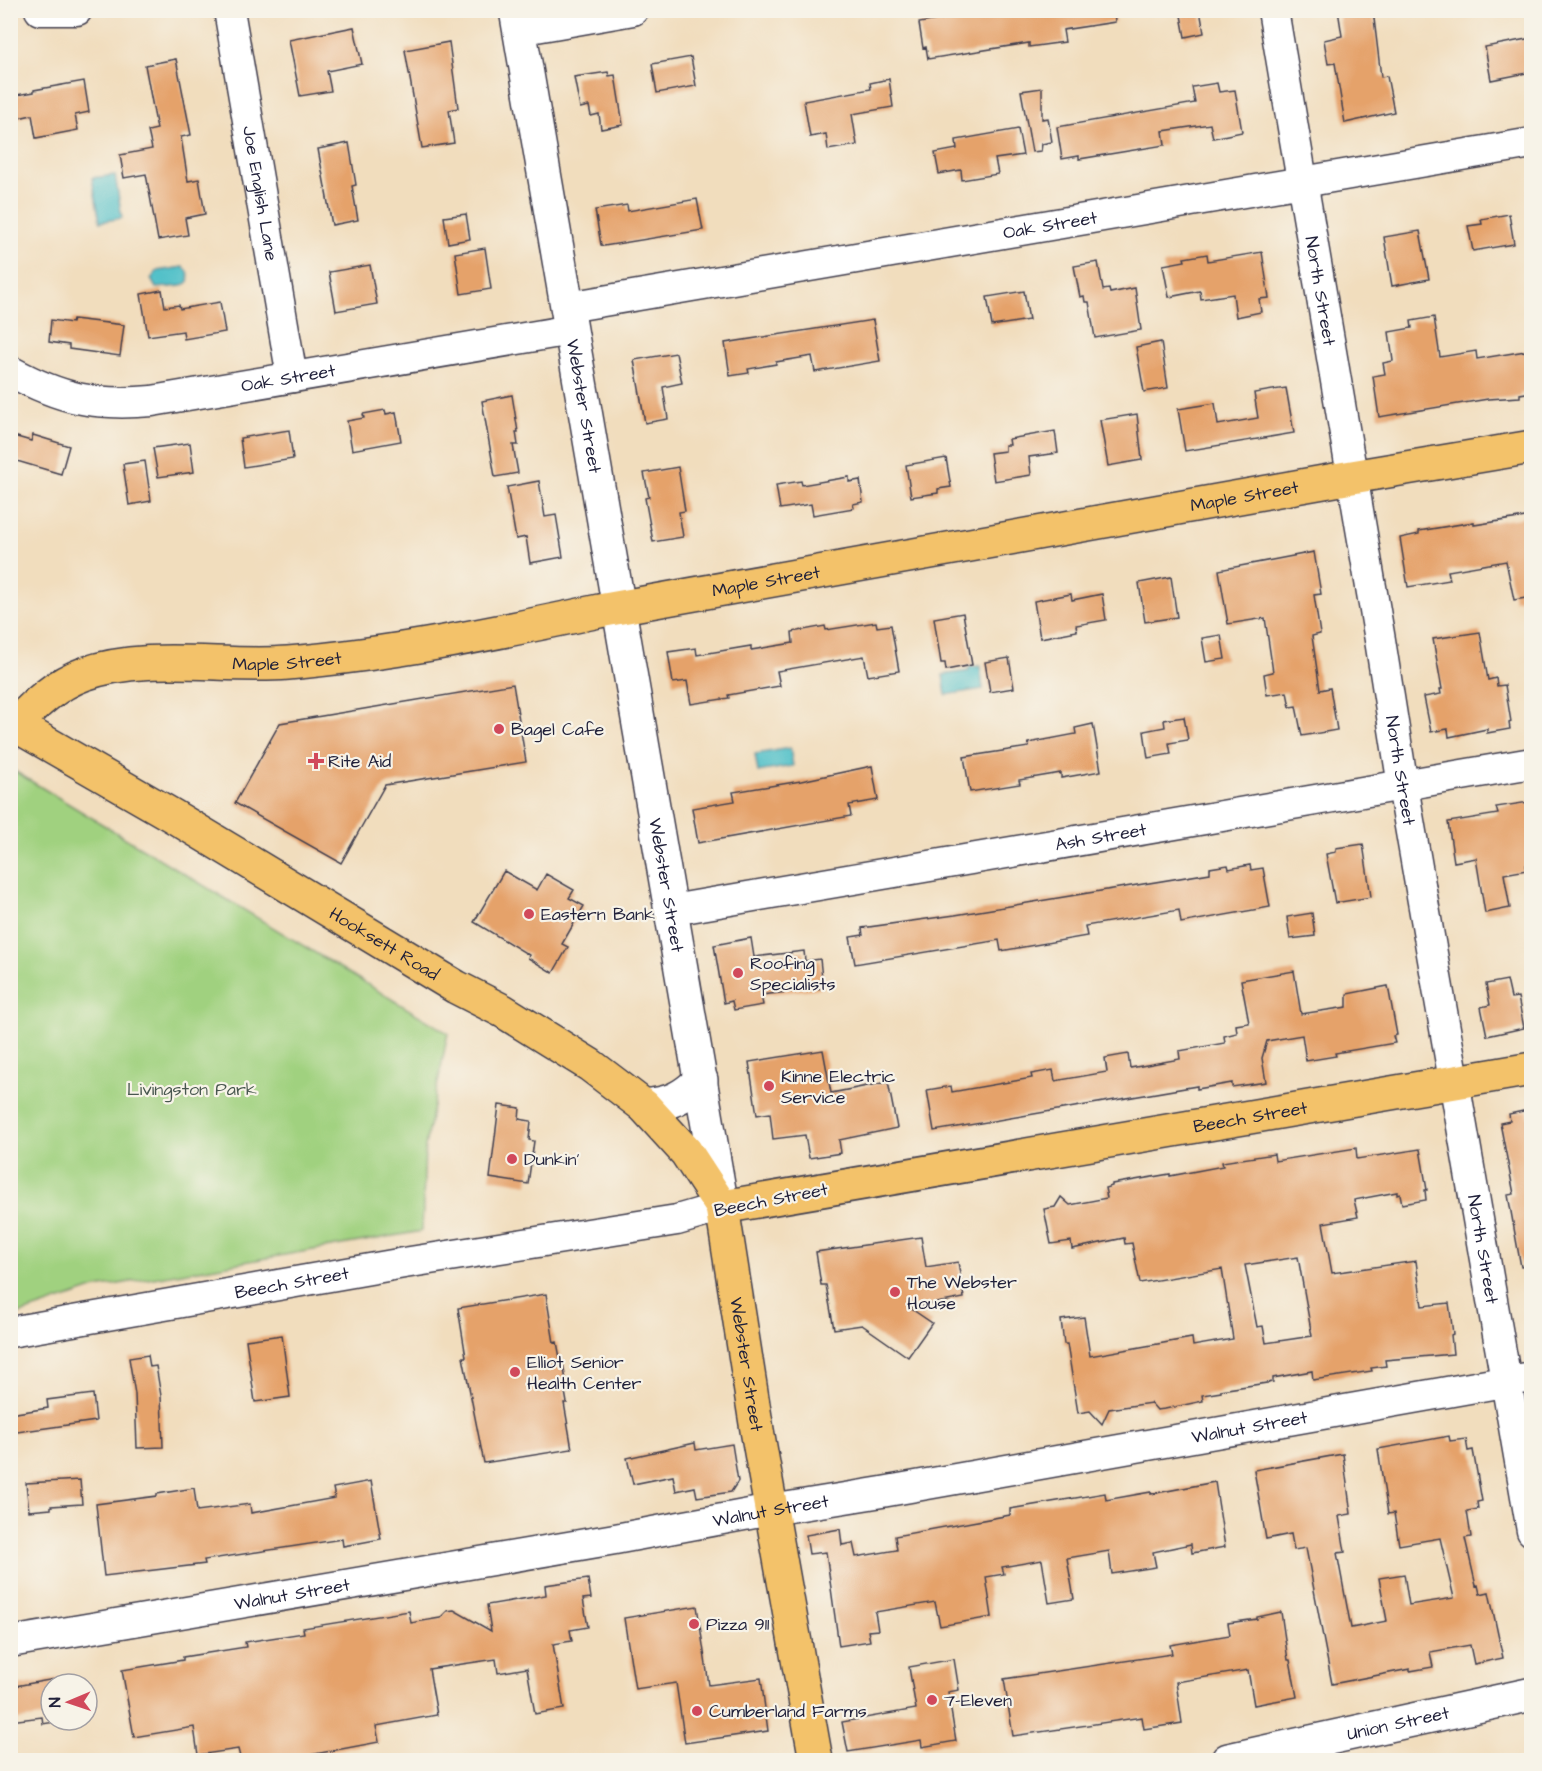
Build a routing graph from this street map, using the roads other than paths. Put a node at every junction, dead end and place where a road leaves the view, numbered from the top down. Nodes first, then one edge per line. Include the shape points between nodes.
1 (40, 10) edge
2 (77, 10) edge
3 (229, 10) edge
4 (633, 10) edge
5 (1273, 10) edge
6 (518, 20) edge
7 (1532, 143) edge
8 (1302, 182) junction
9 (569, 318) junction
10 (10, 371) edge
11 (292, 377) junction
12 (1532, 447) edge
13 (1352, 477) junction
14 (618, 608) junction
15 (13, 723) edge
16 (1532, 764) edge
17 (1403, 786) junction
18 (672, 910) junction
19 (1532, 1069) edge
20 (701, 1080) junction
21 (1455, 1082) junction
22 (644, 1106) junction
23 (722, 1207) junction
24 (10, 1332) edge
25 (1519, 1379) edge
26 (771, 1510) junction
27 (1532, 1531) edge
28 (10, 1642) edge
29 (1532, 1694) edge
30 (816, 1761) edge
31 (1228, 1761) edge

1 - 2 street
3 - 11 street, Joe English Lane
4 - 6 street
5 - 8 street, North Street
6 - 9 street, Webster Street
7 - 8 street, Oak Street
8 - 9 street, Oak Street
8 - 13 street, North Street
9 - 11 street, Oak Street
9 - 14 street, Webster Street
10 - 11 street, Oak Street via 62,395 122,404
12 - 13 main road, Maple Street
13 - 14 main road, Maple Street
13 - 17 street, North Street
14 - 15 main road, Maple Street via 503,632 336,658 109,668 63,684
14 - 18 street, Webster Street
15 - 22 main road, Hooksett Road via 456,987 503,1011 590,1065
16 - 17 street, Ash Street
17 - 18 street, Ash Street
17 - 21 street, North Street
18 - 20 street, Webster Street
19 - 21 main road, Beech Street
20 - 22 street via 686,1095 668,1103
20 - 23 street, Webster Street
21 - 23 main road, Beech Street
21 - 25 street, North Street
22 - 23 main road, Hooksett Road via 686,1152
23 - 24 street, Beech Street via 677,1220
23 - 26 main road, Webster Street
25 - 26 street, Walnut Street
25 - 27 street, North Street
26 - 28 street, Walnut Street
26 - 30 main road, Webster Street
29 - 31 street, Union Street

